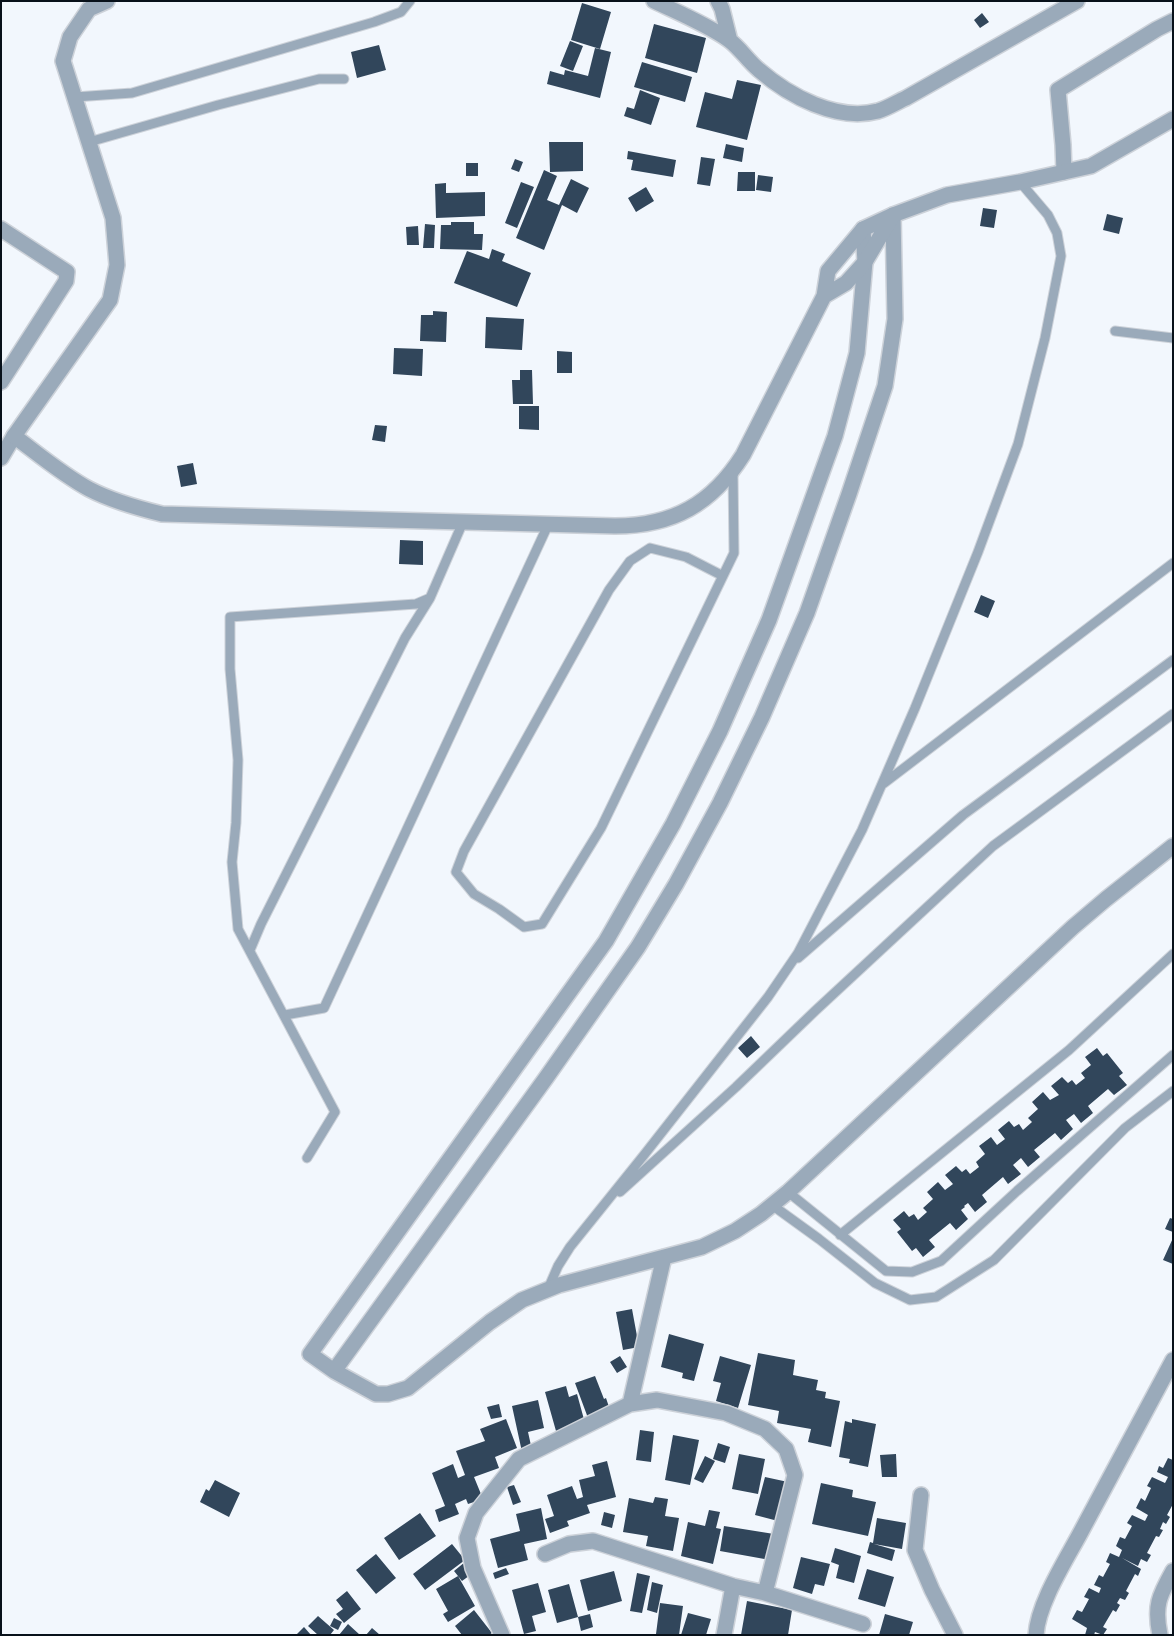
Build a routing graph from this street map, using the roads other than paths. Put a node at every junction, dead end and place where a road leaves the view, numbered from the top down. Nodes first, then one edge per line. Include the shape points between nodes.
1 (107, 1) edge
2 (410, 1) edge
3 (654, 1) edge
4 (718, 1) edge
5 (1077, 1) edge
6 (1173, 21) edge
7 (730, 41) junction
8 (344, 79) dead end
9 (74, 97) junction
10 (1173, 120) edge
11 (89, 142) junction
12 (1064, 172) junction
13 (1020, 182) junction
14 (893, 215) junction
15 (2, 230) edge
16 (863, 230) junction
17 (865, 262) junction
18 (824, 296) junction
19 (1115, 331) dead end
20 (1173, 338) edge
21 (1, 382) edge
22 (14, 436) junction
23 (1, 458) edge
24 (733, 471) junction
25 (464, 522) junction
26 (548, 525) junction
27 (1173, 563) edge
28 (723, 576) junction
29 (430, 598) junction
30 (1173, 660) edge
31 (1173, 714) edge
32 (882, 785) junction
33 (1173, 846) edge
34 (250, 950) junction
35 (1173, 954) edge
36 (790, 965) junction
37 (285, 1015) junction
38 (1173, 1055) edge
39 (1173, 1091) edge
40 (307, 1158) dead end
41 (788, 1192) junction
42 (772, 1205) junction
43 (597, 1214) junction
44 (840, 1235) junction
45 (664, 1257) junction
46 (548, 1289) junction
47 (1173, 1360) edge
48 (334, 1371) junction
49 (630, 1404) junction
50 (921, 1495) dead end
51 (545, 1554) dead end
52 (1173, 1571) edge
53 (733, 1586) junction
54 (765, 1592) junction
55 (863, 1624) dead end
56 (502, 1635) edge
57 (724, 1635) edge
58 (955, 1635) edge
59 (1036, 1635) edge
60 (1160, 1635) edge

1 - 9 street via 89,8 70,37 63,61
2 - 9 lane via 401,12 374,22 141,91
3 - 7 street
4 - 7 street
5 - 7 street via 879,111 860,113 820,107 786,91 758,70
6 - 12 street via 1058,90
8 - 11 lane via 319,80
9 - 11 street
10 - 12 street via 1097,163
11 - 22 street via 113,218 117,265 110,300
12 - 13 street
13 - 14 street via 947,195
13 - 32 lane via 1048,215 1057,233 1061,256 1045,338 1018,444 974,562
14 - 16 street
14 - 17 street
14 - 48 street via 895,319 885,386 807,613 758,726 720,803 638,947
15 - 21 street via 67,272 66,280
16 - 17 street
16 - 18 street via 828,270
17 - 18 street via 846,283
17 - 48 street via 857,353 835,436 768,620 720,731 606,941 310,1354
18 - 24 street
19 - 20 lane
22 - 23 street
22 - 25 street via 89,489 121,503 162,514
24 - 26 street via 706,499 672,518 634,526
24 - 28 lane via 734,553
25 - 26 street
25 - 29 lane
26 - 37 lane via 324,1008
27 - 32 lane
28 - 28 lane via 600,828 542,924 524,927 474,894 456,872 464,851 609,590 630,561 650,548 686,558
29 - 34 lane via 405,638
29 - 34 lane via 416,604 230,617 230,669 238,760 232,862 238,929
30 - 36 lane via 963,815
31 - 43 lane via 993,846
32 - 36 lane via 862,830
33 - 41 street via 1073,927
34 - 37 lane
35 - 44 lane via 1068,1050
36 - 43 lane
37 - 40 lane via 335,1112
38 - 44 lane via 941,1261 912,1272 886,1271
39 - 42 lane via 1125,1128 994,1260 936,1296 910,1300 875,1283
41 - 42 street
41 - 44 lane
42 - 45 street via 735,1231 711,1243
43 - 46 lane via 570,1247
45 - 46 street
45 - 49 street
46 - 48 street via 522,1300 490,1322 408,1388 376,1394
47 - 59 street via 1060,1571 1043,1607
49 - 54 street via 657,1400 726,1413 766,1429 786,1449 795,1475
49 - 56 street via 520,1459 476,1513 467,1538 473,1568
50 - 58 street via 915,1550
51 - 53 street via 569,1544 593,1541
52 - 60 street via 1157,1606
53 - 54 street
53 - 57 street
54 - 55 street

